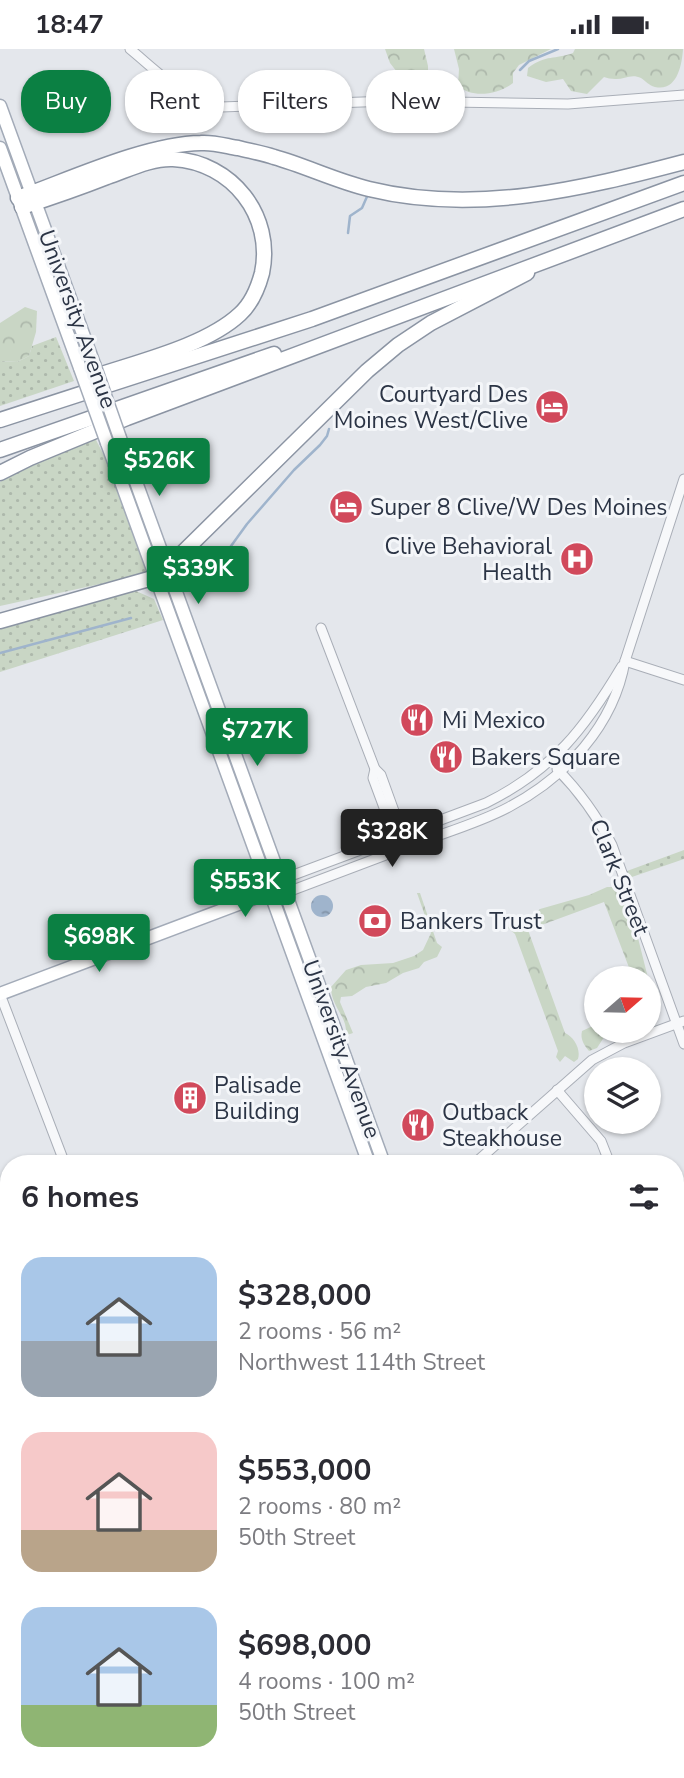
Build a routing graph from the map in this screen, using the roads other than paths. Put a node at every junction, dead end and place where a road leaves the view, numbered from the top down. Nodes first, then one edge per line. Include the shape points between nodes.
1 (130, 49) edge
2 (684, 95) edge
3 (0, 106) edge
4 (0, 148) edge
5 (684, 162) edge
6 (684, 184) edge
7 (27, 200) junction
8 (684, 209) edge
9 (561, 253) junction
10 (477, 285) junction
11 (66, 397) junction
12 (0, 419) edge
13 (0, 450) edge
14 (0, 473) edge
15 (684, 479) edge
16 (161, 572) junction
17 (101, 592) junction
18 (0, 611) edge
19 (0, 621) edge
20 (321, 628) dead end
21 (625, 661) junction
22 (684, 680) edge
23 (551, 762) junction
24 (560, 771) junction
25 (398, 836) junction
26 (403, 849) junction
27 (283, 886) junction
28 (270, 892) junction
29 (0, 994) edge
30 (680, 1022) edge
31 (684, 1044) edge
32 (557, 1090) junction
33 (62, 1155) edge
34 (366, 1155) edge
35 (381, 1155) edge
36 (492, 1155) edge
37 (606, 1155) edge

1 - 2 street via 188,95 221,107 391,101 568,104
3 - 7 main road, University Avenue
4 - 7 main road, University Avenue
5 - 7 highway via 540,195 465,201 371,190 275,157 202,143 146,152
6 - 11 highway via 313,319
7 - 11 highway via 153,162 190,161 217,172 239,189 256,212 264,239 260,282 253,298 228,324 206,337 99,375
7 - 16 main road, University Avenue, bridge via 107,443
7 - 16 main road, University Avenue, bridge via 94,363
8 - 9 highway
9 - 10 highway
9 - 16 highway via 398,345
10 - 13 highway via 412,303
10 - 14 highway via 61,444
11 - 12 highway
15 - 21 street
16 - 17 highway
16 - 27 main road, University Avenue
16 - 28 main road, University Avenue
17 - 18 highway
17 - 19 highway
20 - 25 street via 381,775
21 - 22 street
21 - 23 street via 583,727
21 - 24 street via 606,716
23 - 24 street, Clark Street
23 - 25 street via 498,797
24 - 26 street via 508,808
24 - 30 street, Clark Street via 584,798 612,845
25 - 26 street
25 - 27 street
26 - 27 street
27 - 28 main road
27 - 35 main road, University Avenue
28 - 29 main road
28 - 34 main road, University Avenue
29 - 33 street
30 - 31 street, Clark Street
30 - 32 street via 607,1051
32 - 36 street
32 - 37 street via 601,1141

